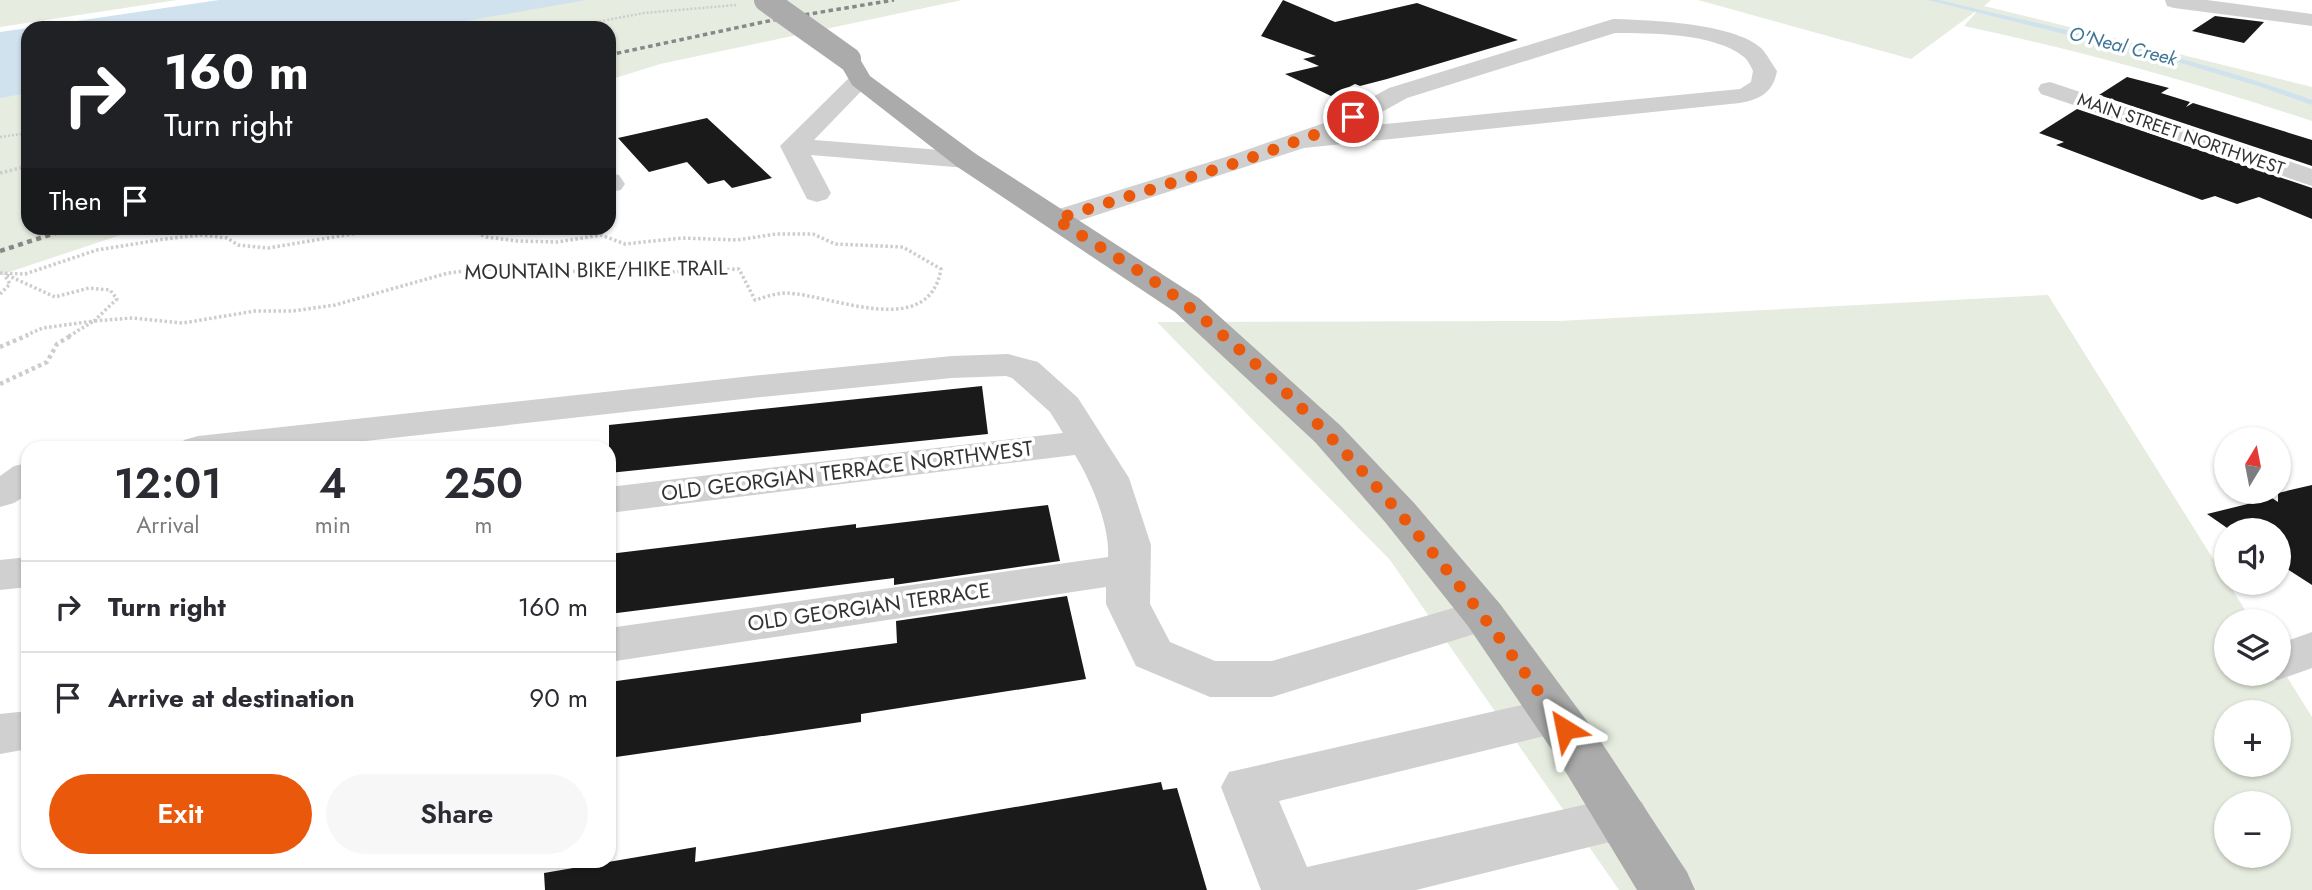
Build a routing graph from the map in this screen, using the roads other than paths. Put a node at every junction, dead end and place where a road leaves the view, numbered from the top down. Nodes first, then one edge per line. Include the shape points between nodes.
1 (766, 0) edge
2 (2178, 0) edge
3 (2312, 20) edge
4 (854, 69) junction
5 (2050, 89) dead end
6 (1392, 96) junction
7 (1448, 124) junction
8 (1301, 140) junction
9 (793, 146) junction
10 (966, 160) junction
11 (2312, 178) edge
12 (817, 192) dead end
13 (1056, 219) junction
14 (262, 441) edge
15 (1085, 442) junction
16 (21, 480) edge
17 (0, 494) edge
18 (616, 499) edge
19 (1129, 569) junction
20 (21, 573) edge
21 (0, 575) edge
22 (1484, 615) junction
23 (616, 644) edge
24 (2312, 649) edge
25 (2291, 658) edge
26 (1556, 716) junction
27 (21, 731) edge
28 (0, 734) edge
29 (1623, 818) junction
30 (1289, 890) edge
31 (1312, 890) edge
32 (1667, 890) edge

1 - 4 main road, bridge
2 - 3 street via 2175,2
4 - 9 street
4 - 10 main road
5 - 11 street, MAIN STREET NORTHWEST
6 - 7 street
6 - 7 street via 1613,26 1656,27 1723,38 1753,53 1765,71 1757,91 1740,96
6 - 8 street via 1336,127
7 - 8 street
8 - 13 street
9 - 10 street
9 - 12 street
10 - 13 main road
13 - 22 main road via 1187,306 1253,362 1328,434
14 - 15 street via 788,383 1008,365 1025,370 1065,406
15 - 18 street, OLD GEORGIAN TERRACE NORTHWEST
15 - 19 street via 1109,478 1130,545
16 - 17 street
19 - 22 street via 1128,604 1153,654 1210,679 1272,679
19 - 23 street, OLD GEORGIAN TERRACE
20 - 21 street
22 - 26 main road
24 - 25 street
26 - 29 main road
26 - 30 street via 1247,787
27 - 28 street
29 - 31 street
29 - 32 main road

